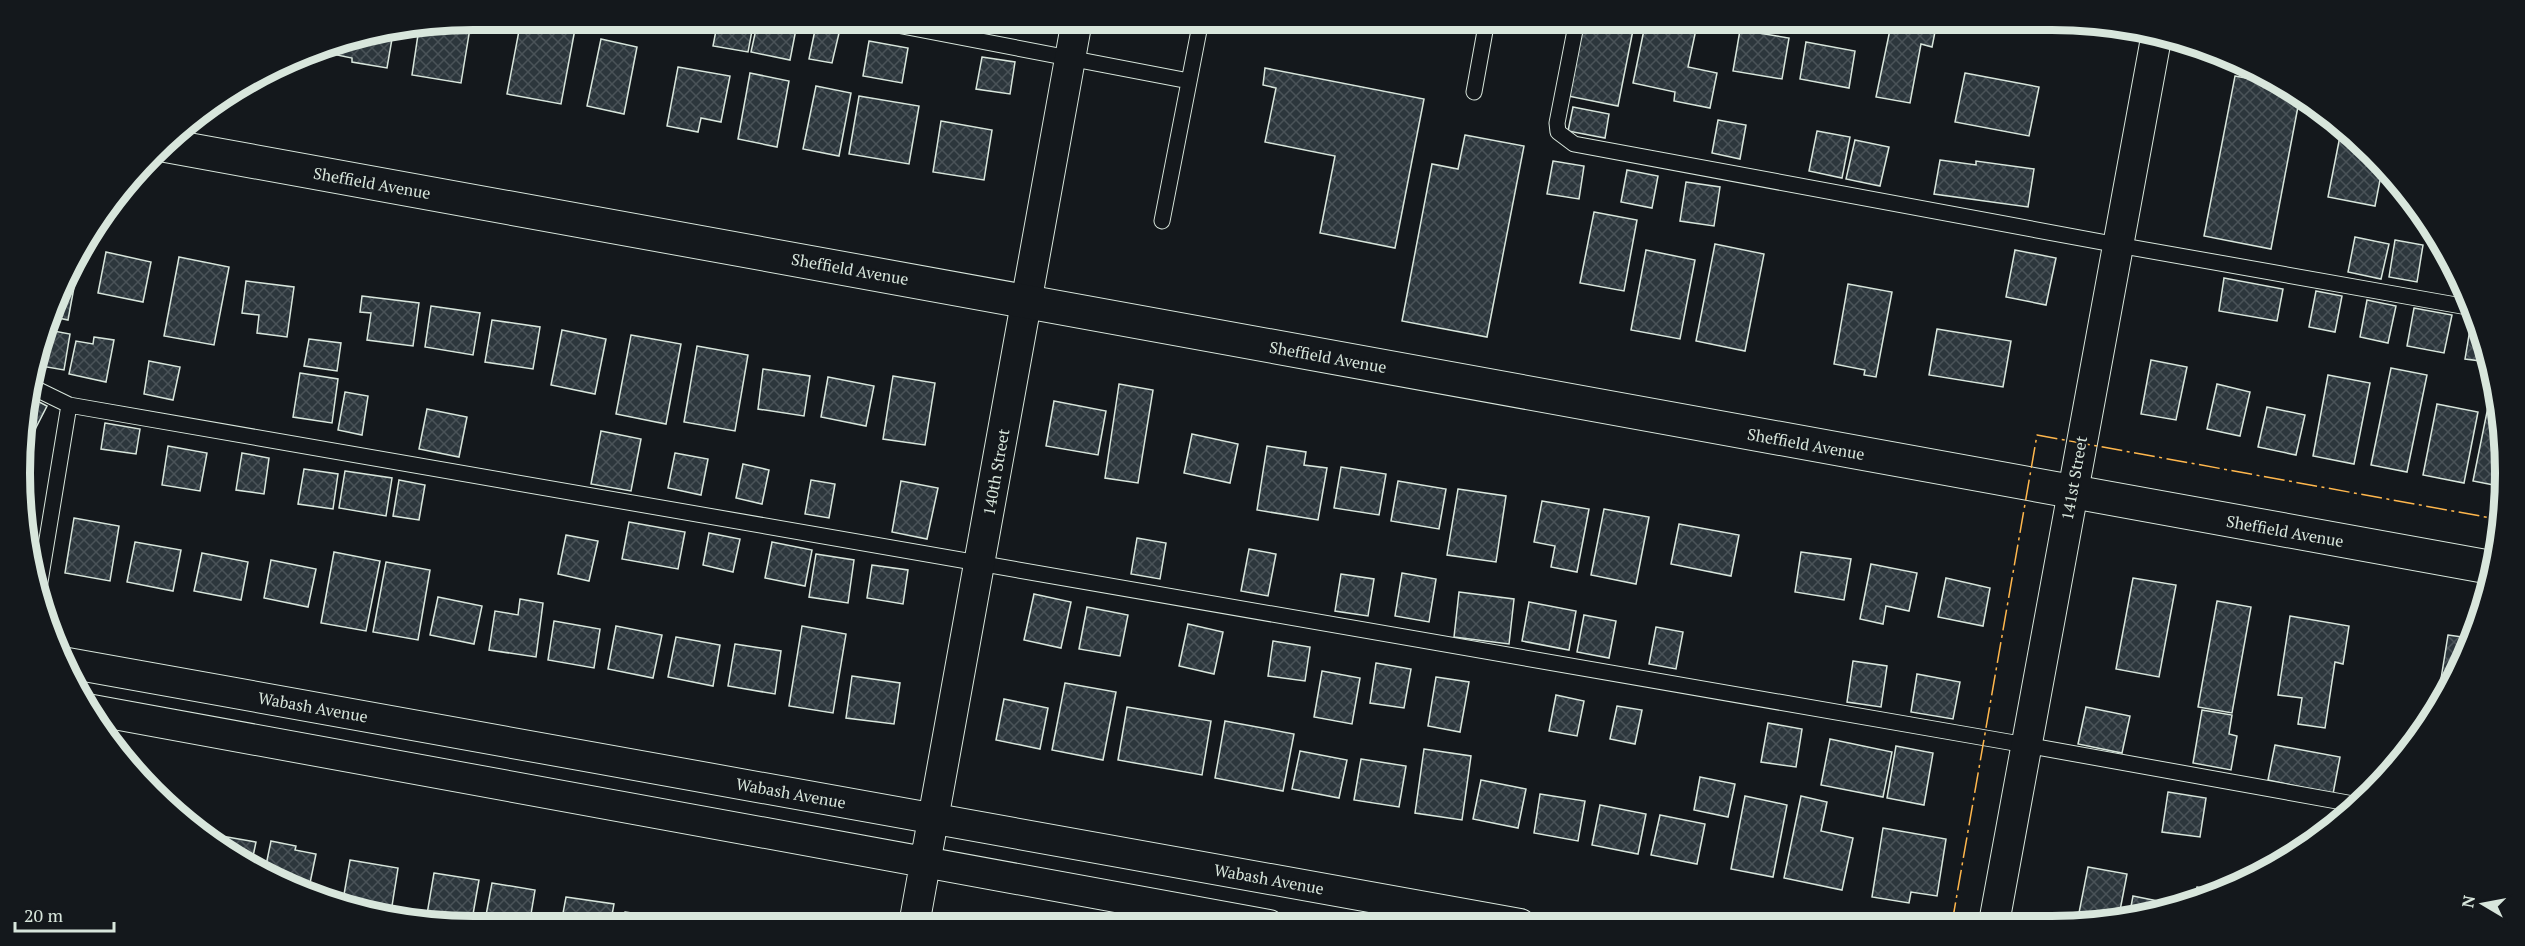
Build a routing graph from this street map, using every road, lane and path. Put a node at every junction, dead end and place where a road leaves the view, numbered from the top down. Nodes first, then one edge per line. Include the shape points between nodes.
1 (927, 30) edge
2 (1075, 30) edge
3 (1199, 30) edge
4 (1485, 30) edge
5 (1574, 30) edge
6 (2155, 43) edge
7 (1071, 56) junction
8 (1189, 81) junction
9 (1474, 92) dead end
10 (174, 147) edge
11 (1162, 220) dead end
12 (2118, 245) junction
13 (1026, 301) junction
14 (2462, 306) edge
15 (38, 390) edge
16 (69, 405) junction
17 (2071, 493) junction
18 (979, 563) junction
19 (2484, 566) edge
20 (42, 572) edge
21 (74, 664) edge
22 (100, 711) edge
23 (2026, 745) junction
24 (2347, 803) edge
25 (933, 818) junction
26 (925, 862) junction
27 (916, 916) edge
28 (1220, 916) edge
29 (1476, 916) edge
30 (1995, 916) edge

1 - 7 lane
2 - 7 street, 140th Street
3 - 8 lane
4 - 9 lane
5 - 12 lane via 1557,123 1558,132 1574,144
6 - 12 street, 141st Street
7 - 8 lane
7 - 13 street, 140th Street
8 - 11 lane
10 - 13 street, Sheffield Avenue
12 - 14 lane
12 - 17 street, 141st Street
13 - 17 street, Sheffield Avenue
13 - 18 street, 140th Street
15 - 16 lane
16 - 18 lane
16 - 20 lane
17 - 19 street, Sheffield Avenue
17 - 23 street, 141st Street
18 - 23 lane
18 - 25 street, 140th Street
21 - 25 street, Wabash Avenue
22 - 26 street
23 - 24 lane
23 - 30 street, 141st Street
25 - 26 street, 140th Street
25 - 29 street, Wabash Avenue
26 - 27 street, 140th Street
26 - 28 street

